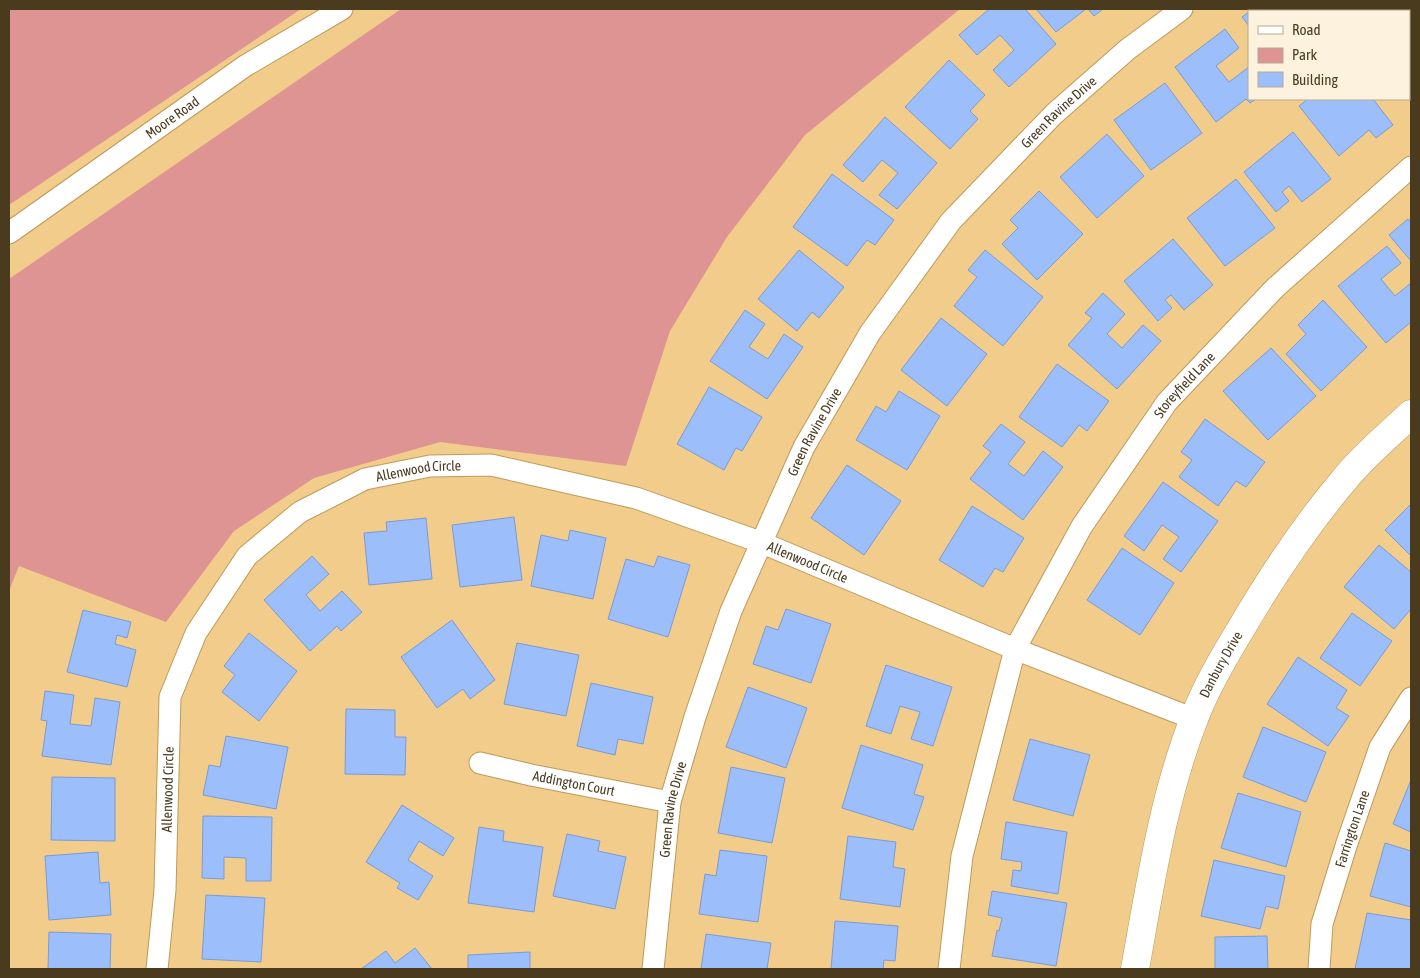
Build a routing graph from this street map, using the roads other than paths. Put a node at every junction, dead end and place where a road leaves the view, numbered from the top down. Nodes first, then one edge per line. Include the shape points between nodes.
1 (342, 9) edge
2 (1182, 9) edge
3 (1411, 167) edge
4 (9, 233) edge
5 (1411, 414) edge
6 (760, 542) junction
7 (1015, 649) junction
8 (1411, 698) edge
9 (1194, 719) junction
10 (480, 763) dead end
11 (670, 802) junction
12 (157, 969) edge
13 (653, 969) edge
14 (949, 969) edge
15 (1135, 969) edge
16 (1319, 969) edge

1 - 4 street, Moore Road via 245,66
2 - 6 street, Green Ravine Drive via 1128,49 1054,114 951,221 870,333 804,447
3 - 7 street, Storeyfield Lane via 1275,288 1167,402 1082,526
5 - 9 street, Danbury Drive via 1345,478 1300,536 1222,660
6 - 7 street, Allenwood Circle
6 - 11 street, Green Ravine Drive via 728,620
6 - 12 street, Allenwood Circle via 636,498 491,466 430,466 365,479 300,512 247,556 196,633 170,697 166,890
7 - 9 street, Allenwood Circle
7 - 14 street via 962,856
8 - 16 street, Farrington Lane via 1380,747 1346,846 1322,924
9 - 15 street, Danbury Drive via 1155,856
10 - 11 street, Addington Court
11 - 13 street, Green Ravine Drive

